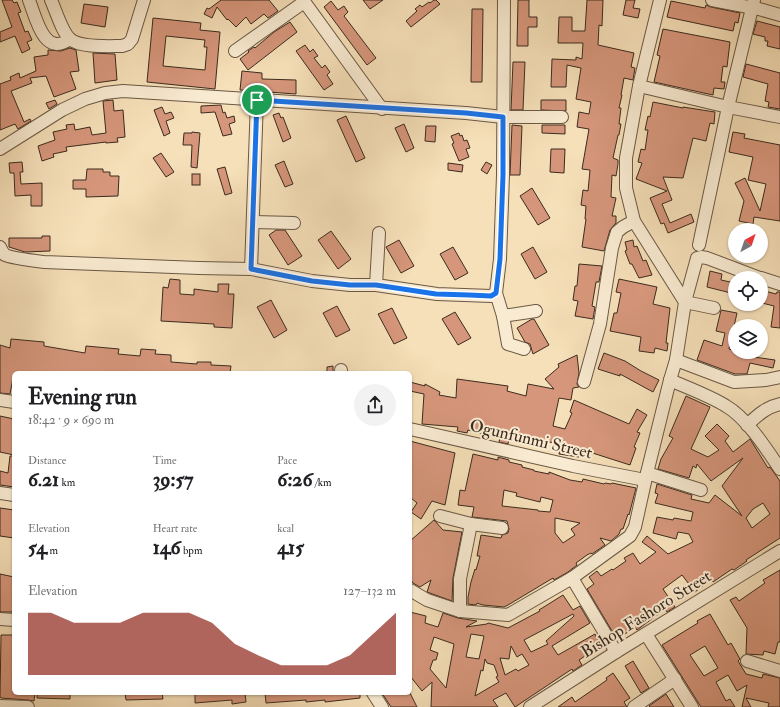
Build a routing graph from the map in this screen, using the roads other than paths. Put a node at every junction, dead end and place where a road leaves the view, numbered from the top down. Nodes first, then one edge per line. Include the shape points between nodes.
1 (29, 0) edge
2 (51, 0) edge
3 (144, 0) edge
4 (504, 0) edge
5 (660, 0) edge
6 (712, 0) edge
7 (303, 1) edge
8 (753, 4) edge
9 (780, 15) edge
10 (70, 39) junction
11 (235, 51) dead end
12 (639, 86) junction
13 (257, 100) junction
14 (728, 107) junction
15 (382, 109) junction
16 (503, 117) junction
17 (562, 117) dead end
18 (780, 117) edge
19 (0, 149) edge
20 (253, 216) junction
21 (634, 221) junction
22 (294, 223) dead end
23 (380, 232) dead end
24 (699, 245) dead end
25 (0, 247) edge
26 (251, 269) junction
27 (742, 271) edge
28 (768, 280) edge
29 (780, 284) edge
30 (376, 285) junction
31 (496, 293) junction
32 (685, 302) junction
33 (714, 308) dead end
34 (536, 311) dead end
35 (503, 316) junction
36 (524, 349) dead end
37 (673, 370) junction
38 (780, 377) edge
39 (584, 382) dead end
40 (0, 400) edge
41 (12, 402) edge
42 (780, 404) edge
43 (747, 425) junction
44 (412, 429) edge
45 (780, 469) edge
46 (646, 476) junction
47 (701, 490) dead end
48 (0, 493) edge
49 (12, 495) edge
50 (440, 516) dead end
51 (471, 524) junction
52 (502, 528) dead end
53 (780, 551) edge
54 (572, 578) junction
55 (412, 591) edge
56 (460, 611) junction
57 (0, 619) edge
58 (12, 620) edge
59 (646, 634) junction
60 (616, 652) junction
61 (747, 661) dead end
62 (780, 671) edge
63 (675, 680) junction
64 (374, 695) edge
65 (0, 706) edge
66 (28, 707) edge
67 (382, 707) edge
68 (530, 707) edge
69 (634, 707) edge
70 (692, 707) edge

1 - 10 street via 44,37 50,43 63,44
2 - 10 street
3 - 10 street via 132,39 128,44 79,44
4 - 16 street
5 - 12 street
6 - 8 street
7 - 11 street
7 - 15 street
8 - 9 street
8 - 14 street
12 - 14 street
12 - 21 street via 626,158 626,188
13 - 15 street
13 - 19 street via 150,92 105,93 62,110
13 - 20 street
14 - 18 street
14 - 24 street
15 - 16 street
16 - 17 street
16 - 31 street via 500,259
20 - 22 street
20 - 26 street
21 - 32 street
21 - 39 street via 617,232 612,248 600,324
23 - 30 street
25 - 26 street via 6,255 44,262
26 - 30 street via 312,281
27 - 32 street via 707,258 697,258
28 - 29 street
30 - 31 street via 450,294 491,296
31 - 35 street
32 - 33 street
32 - 37 street
34 - 35 street
35 - 36 street via 508,344
37 - 38 street via 734,382
37 - 43 street via 727,406
37 - 46 street
40 - 41 street
42 - 43 street via 766,409
43 - 45 street
44 - 46 street, Ogunfunmi Street via 566,465
46 - 47 street, Ogunfunmi Street
46 - 54 street via 635,527 630,536
48 - 49 street
50 - 51 street
51 - 52 street
51 - 56 street via 460,579
53 - 59 street, Bishop Fashoro Street
54 - 56 street via 508,615
54 - 60 street
55 - 56 street via 428,600
57 - 58 street
59 - 60 street, Bishop Fashoro Street
59 - 63 street
60 - 68 street, Bishop Fashoro Street
61 - 62 street
63 - 69 street
63 - 70 street
64 - 67 street
65 - 66 street

